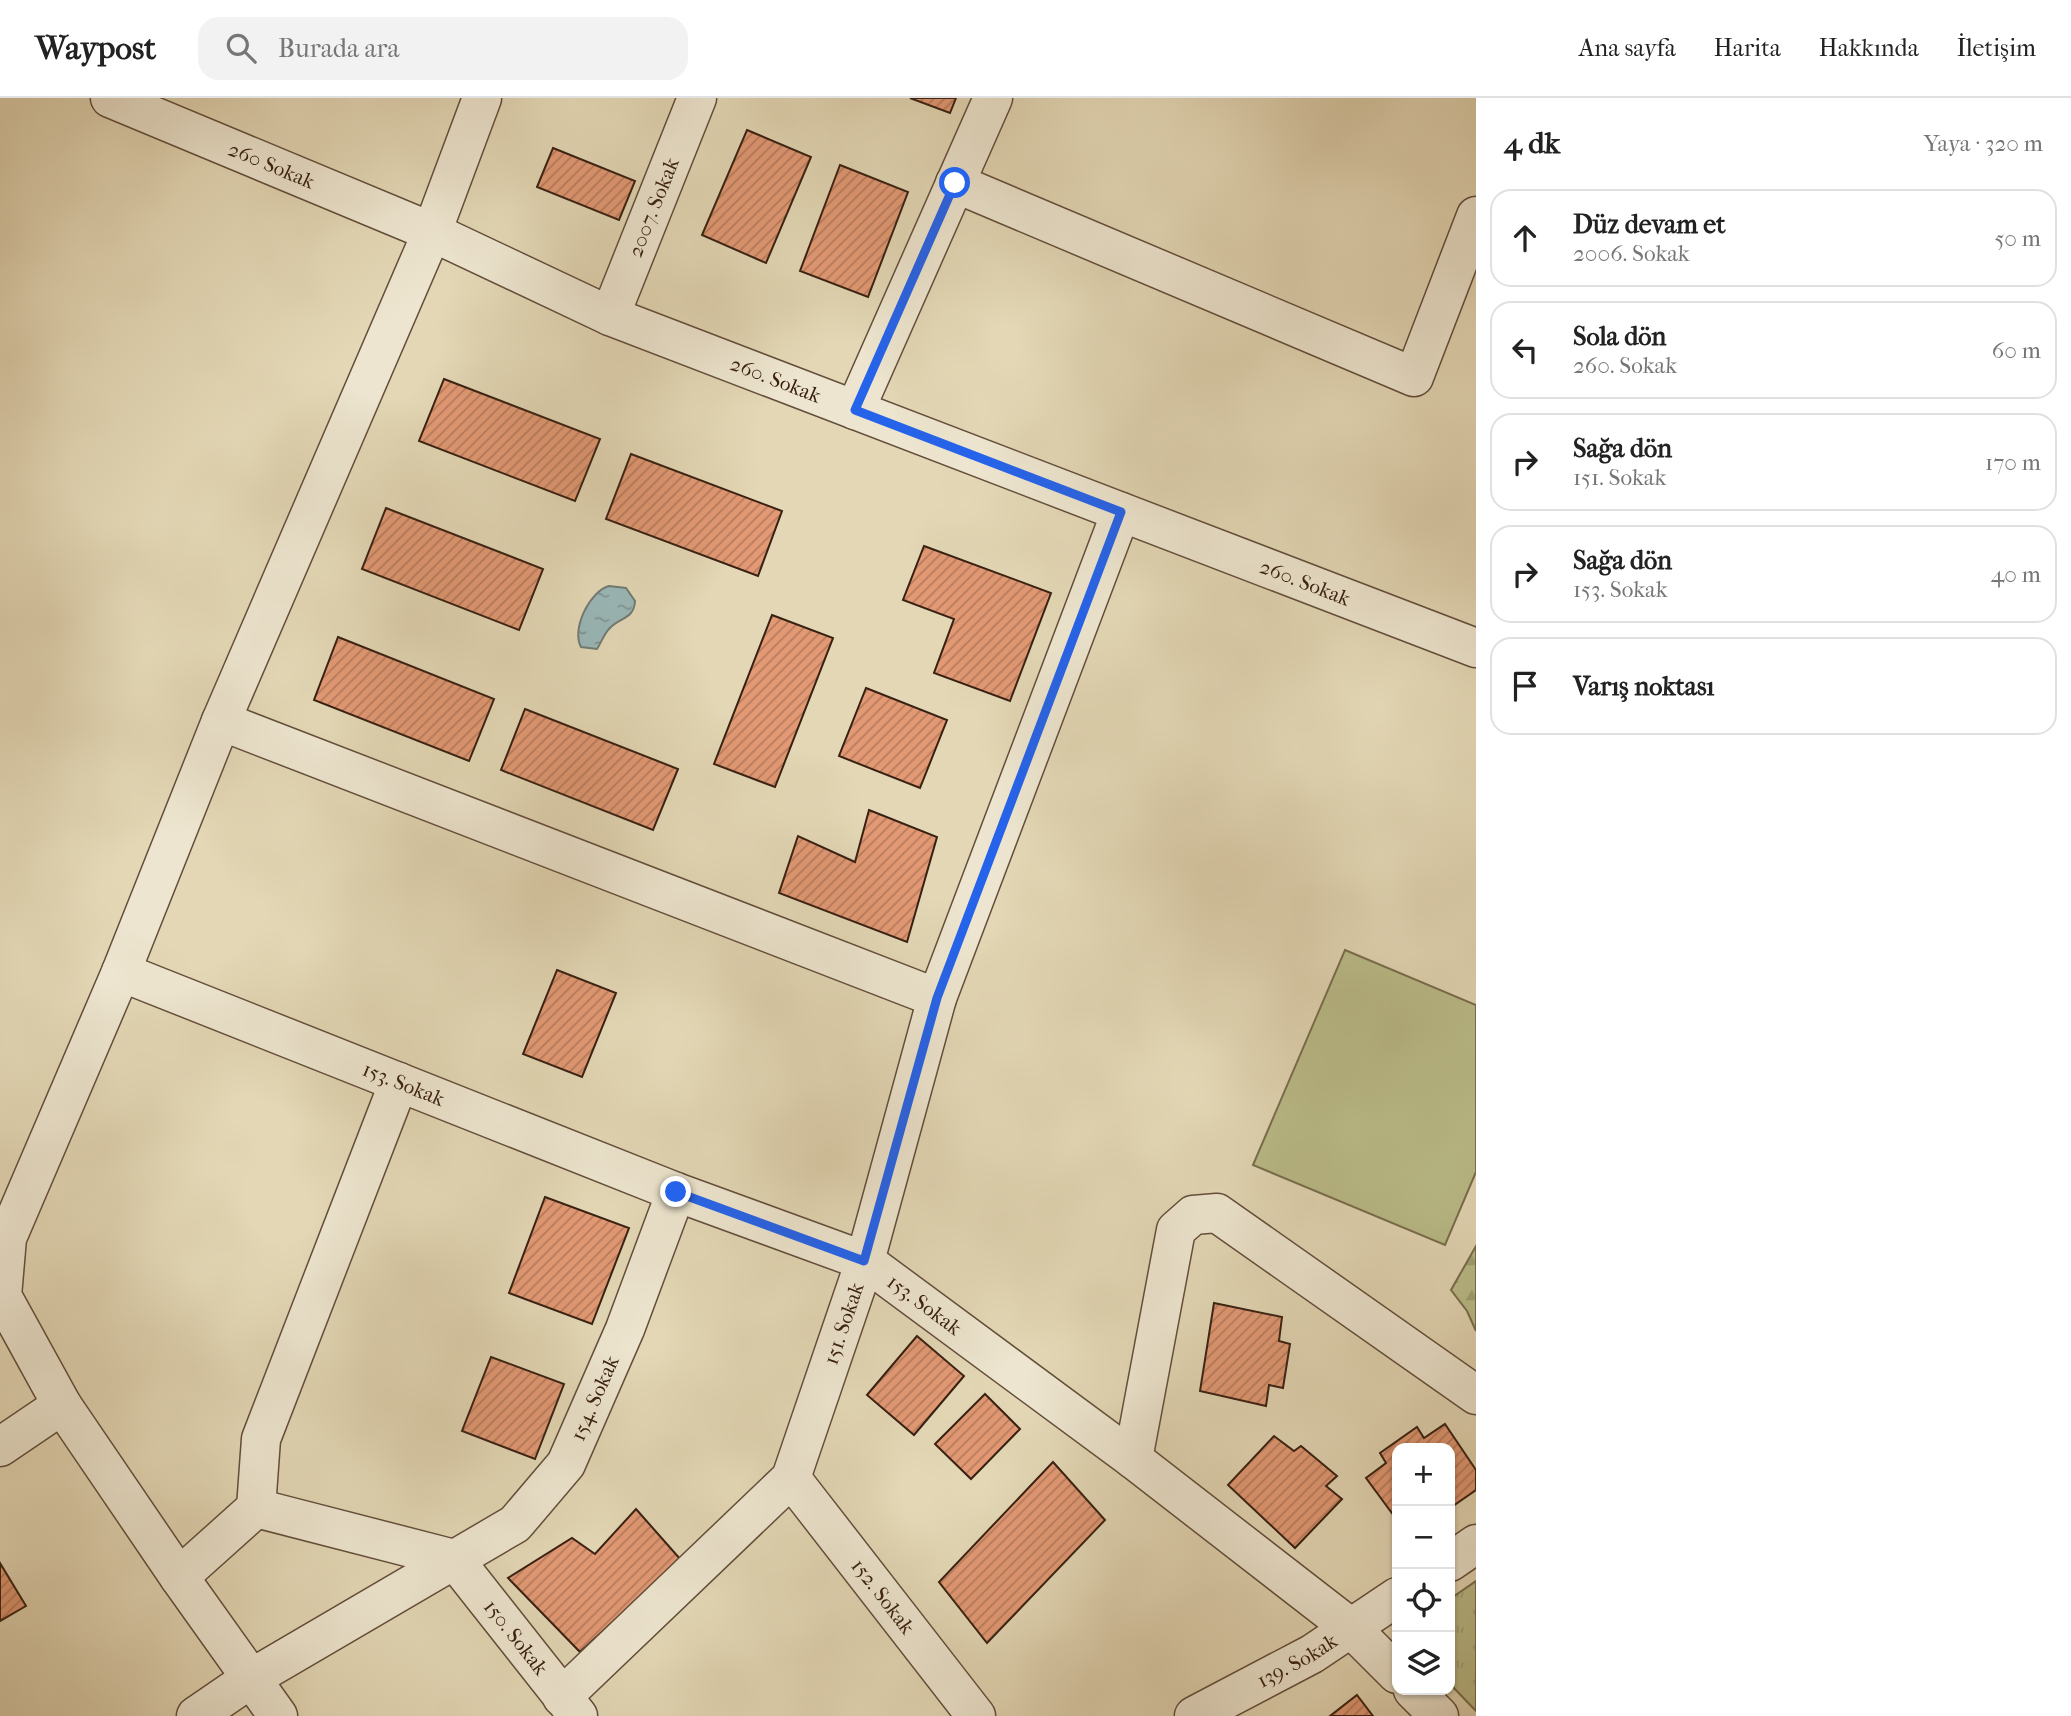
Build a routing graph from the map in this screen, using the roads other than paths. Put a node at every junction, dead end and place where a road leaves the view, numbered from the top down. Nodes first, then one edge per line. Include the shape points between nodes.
1 (110, 98) edge
2 (482, 98) edge
3 (697, 98) edge
4 (993, 98) edge
5 (955, 183) junction
6 (1476, 216) edge
7 (432, 232) junction
8 (610, 316) junction
9 (855, 410) junction
10 (1121, 512) junction
11 (1476, 648) edge
12 (221, 721) junction
13 (121, 972) junction
14 (937, 998) junction
15 (399, 1082) junction
16 (676, 1192) junction
17 (864, 1261) junction
18 (1476, 1395) edge
19 (62, 1405) junction
20 (0, 1447) edge
21 (1133, 1459) junction
22 (791, 1478) junction
23 (256, 1508) junction
24 (1476, 1544) edge
25 (454, 1559) junction
26 (1455, 1559) edge
27 (180, 1577) junction
28 (1392, 1600) edge
29 (1350, 1628) junction
30 (1392, 1670) edge
31 (250, 1679) junction
32 (1418, 1695) edge
33 (570, 1707) edge
34 (196, 1716) edge
35 (278, 1716) edge
36 (976, 1716) edge
37 (1194, 1716) edge
38 (1439, 1716) edge

1 - 7 street, 260 Sokak
2 - 7 street
3 - 8 street, 2007. Sokak
4 - 5 street
5 - 6 street via 1414,377
5 - 9 street
7 - 8 street, 260. Sokak
7 - 12 street
8 - 9 street, 260. Sokak
9 - 10 street, 260. Sokak
10 - 11 street, 260. Sokak
10 - 14 street, 151. Sokak
12 - 13 street
12 - 14 street
13 - 15 street, 153. Sokak
13 - 19 street via 7,1238 2,1296
14 - 17 street, 151. Sokak
15 - 16 street, 153. Sokak
15 - 23 street via 261,1439
16 - 17 street, 153. Sokak
16 - 25 street, 154. Sokak via 625,1329 566,1464 515,1524
17 - 21 street, 153. Sokak
17 - 22 street, 151. Sokak
18 - 21 street via 1217,1213 1193,1215 1176,1230
19 - 20 street
19 - 27 street
21 - 29 street, 153. Sokak
22 - 33 street, 151. Sokak
22 - 36 street, 152. Sokak
23 - 25 street
23 - 27 street
24 - 26 street
25 - 31 street, 154. Sokak
25 - 33 street, 150. Sokak
27 - 31 street
28 - 29 street, 139. Sokak
29 - 30 street, 153. Sokak
29 - 37 street, 139. Sokak via 1312,1654
31 - 34 street, 154. Sokak
31 - 35 street
32 - 38 street

